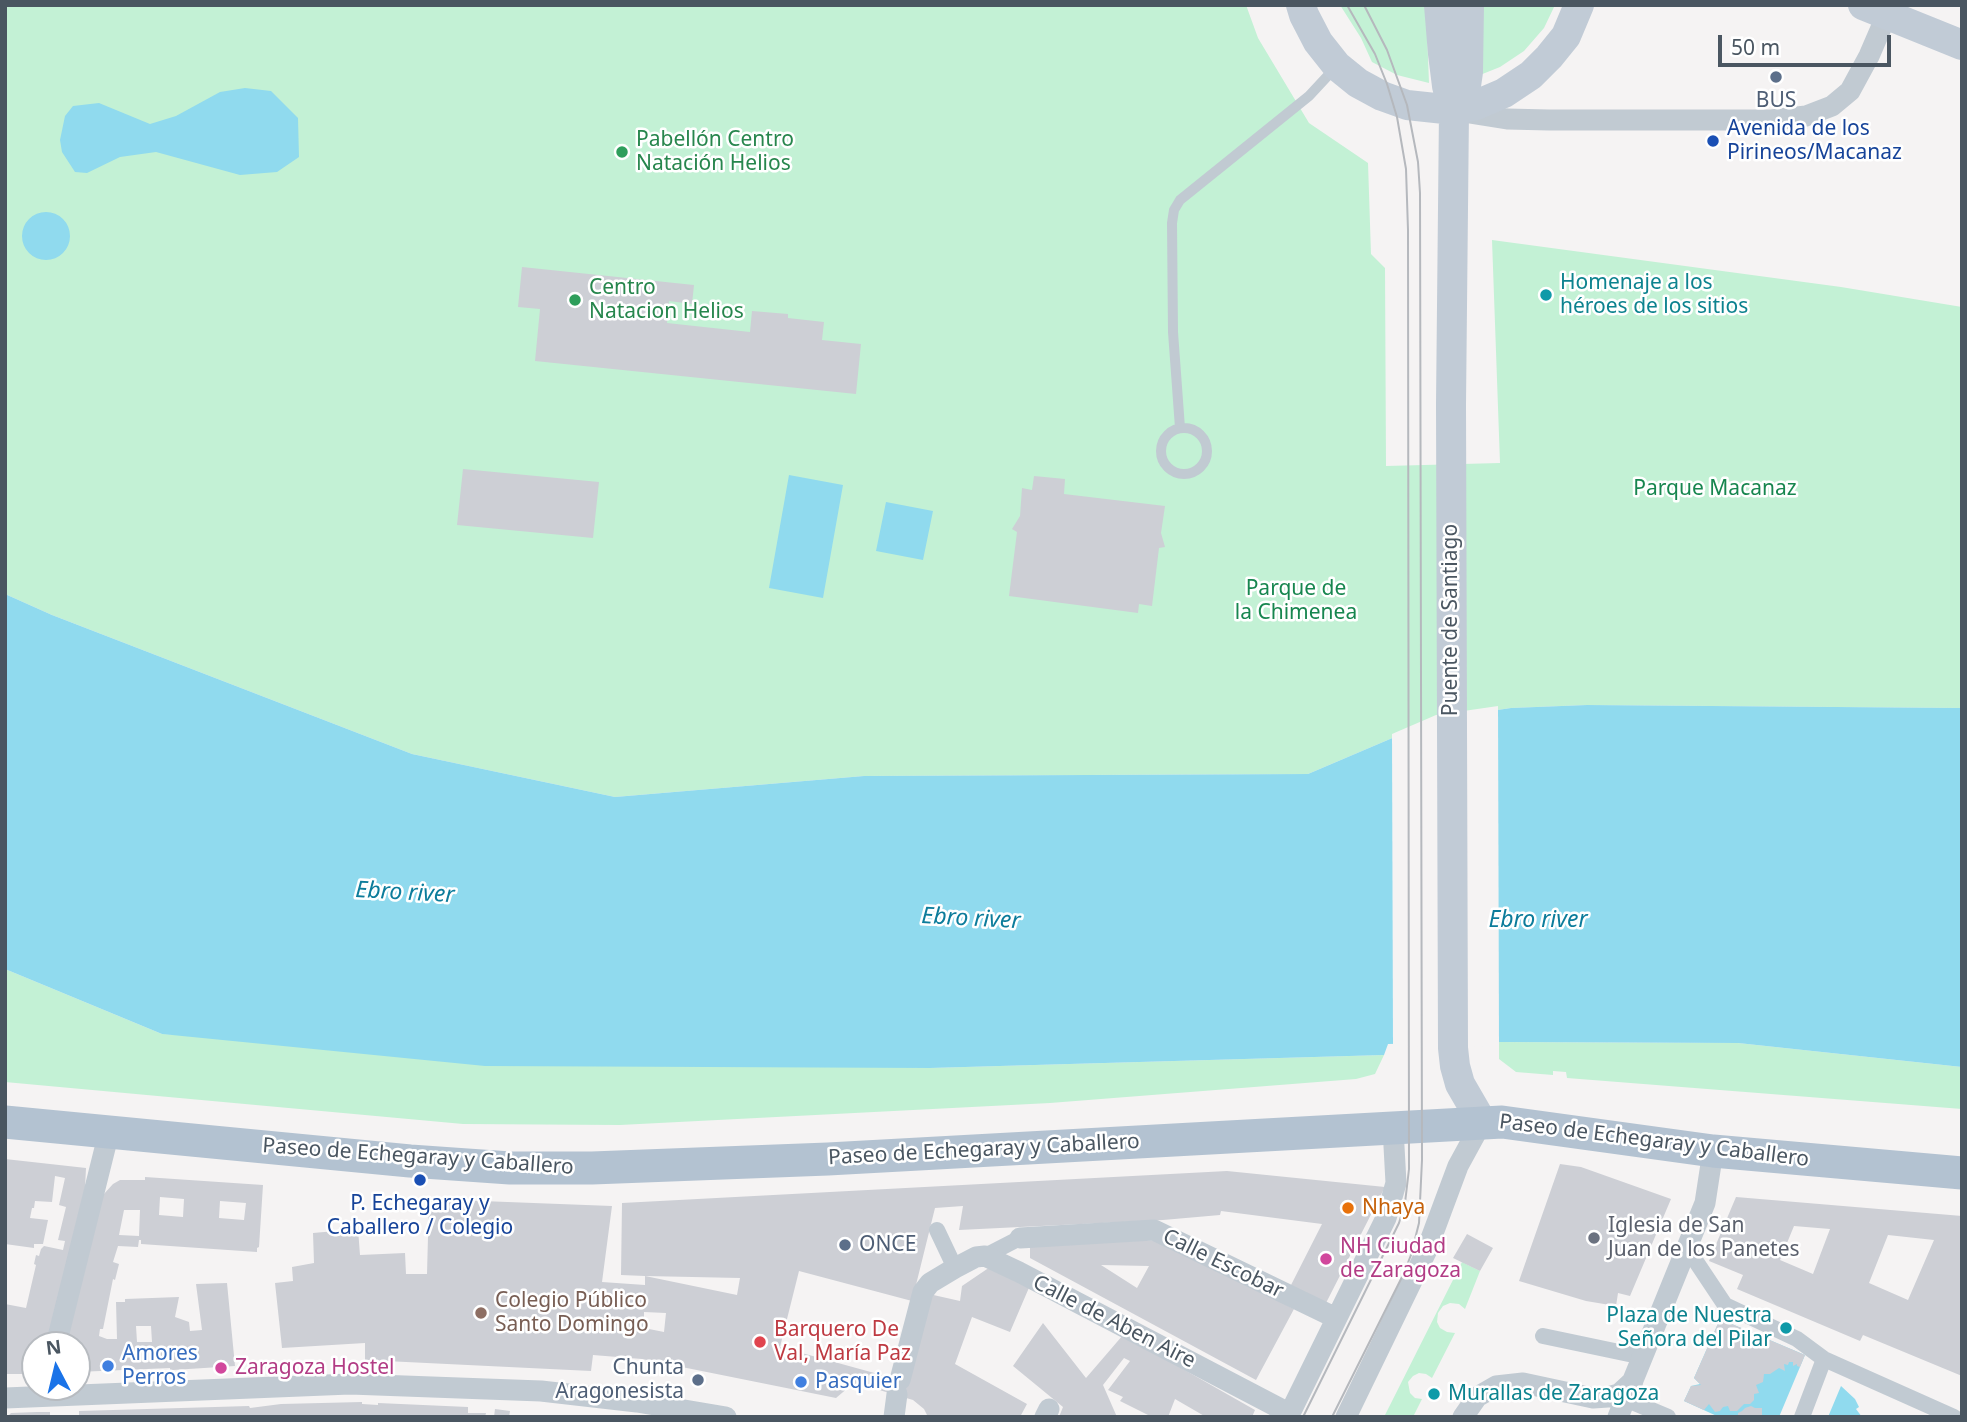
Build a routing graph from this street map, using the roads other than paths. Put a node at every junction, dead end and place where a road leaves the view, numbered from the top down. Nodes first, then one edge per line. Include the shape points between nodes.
1 (1301, 5) edge
2 (1439, 5) edge
3 (1469, 5) edge
4 (1578, 5) edge
5 (1880, 8) edge
6 (1962, 45) edge
7 (1337, 66) junction
8 (1454, 110) junction
9 (1180, 428) junction
10 (5, 1122) edge
11 (1482, 1122) junction
12 (1393, 1128) junction
13 (109, 1132) junction
14 (1713, 1151) junction
15 (1962, 1172) edge
16 (937, 1230) dead end
17 (1020, 1238) joint
18 (1687, 1248) junction
19 (985, 1256) junction
20 (955, 1268) junction
21 (1336, 1318) junction
22 (59, 1331) edge
23 (1543, 1336) dead end
24 (1643, 1357) junction
25 (1824, 1359) junction
26 (91, 1390) edge
27 (1623, 1398) edge
28 (726, 1417) edge
29 (894, 1417) edge
30 (1346, 1417) edge
31 (1463, 1417) edge
32 (1668, 1417) edge
33 (1802, 1417) edge
34 (1954, 1417) edge

1 - 7 main road via 1318,42
2 - 8 main road via 1447,86
3 - 8 main road via 1466,86
4 - 8 main road via 1566,36 1531,75 1504,93
5 - 6 main road
5 - 8 street via 1865,65 1850,91 1832,106 1806,116 1549,120
7 - 8 main road via 1382,96 1407,105
7 - 9 lane via 1309,96 1180,200 1174,210 1173,332
8 - 11 main road, Puente de Santiago via 1453,1048 1460,1084
9 - 9 lane via 1163,440 1162,460 1177,474 1191,473 1203,465 1207,445 1200,433
10 - 13 main road, Paseo de Echegaray y Caballero
11 - 12 main road, Paseo de Echegaray y Caballero
11 - 14 main road, Paseo de Echegaray y Caballero via 1544,1126
11 - 30 street via 1458,1166 1426,1252
12 - 13 main road, Paseo de Echegaray y Caballero via 592,1168 410,1161
12 - 21 street via 1397,1174 1392,1202
13 - 22 street
14 - 15 main road, Paseo de Echegaray y Caballero
14 - 18 street via 1705,1203
16 - 20 street
17 - 19 street, Calle Escobar
17 - 21 street, Calle Escobar via 1154,1230
18 - 24 street
18 - 25 street via 1725,1305 1797,1339
19 - 20 street
19 - 21 street, Calle de Aben Aire via 1280,1407 1292,1409
20 - 29 street via 923,1292
23 - 24 street
24 - 27 street
25 - 33 street
25 - 34 street
26 - 28 street via 350,1384 492,1388 637,1402
27 - 31 street via 1593,1398 1509,1384 1485,1391
27 - 32 street

